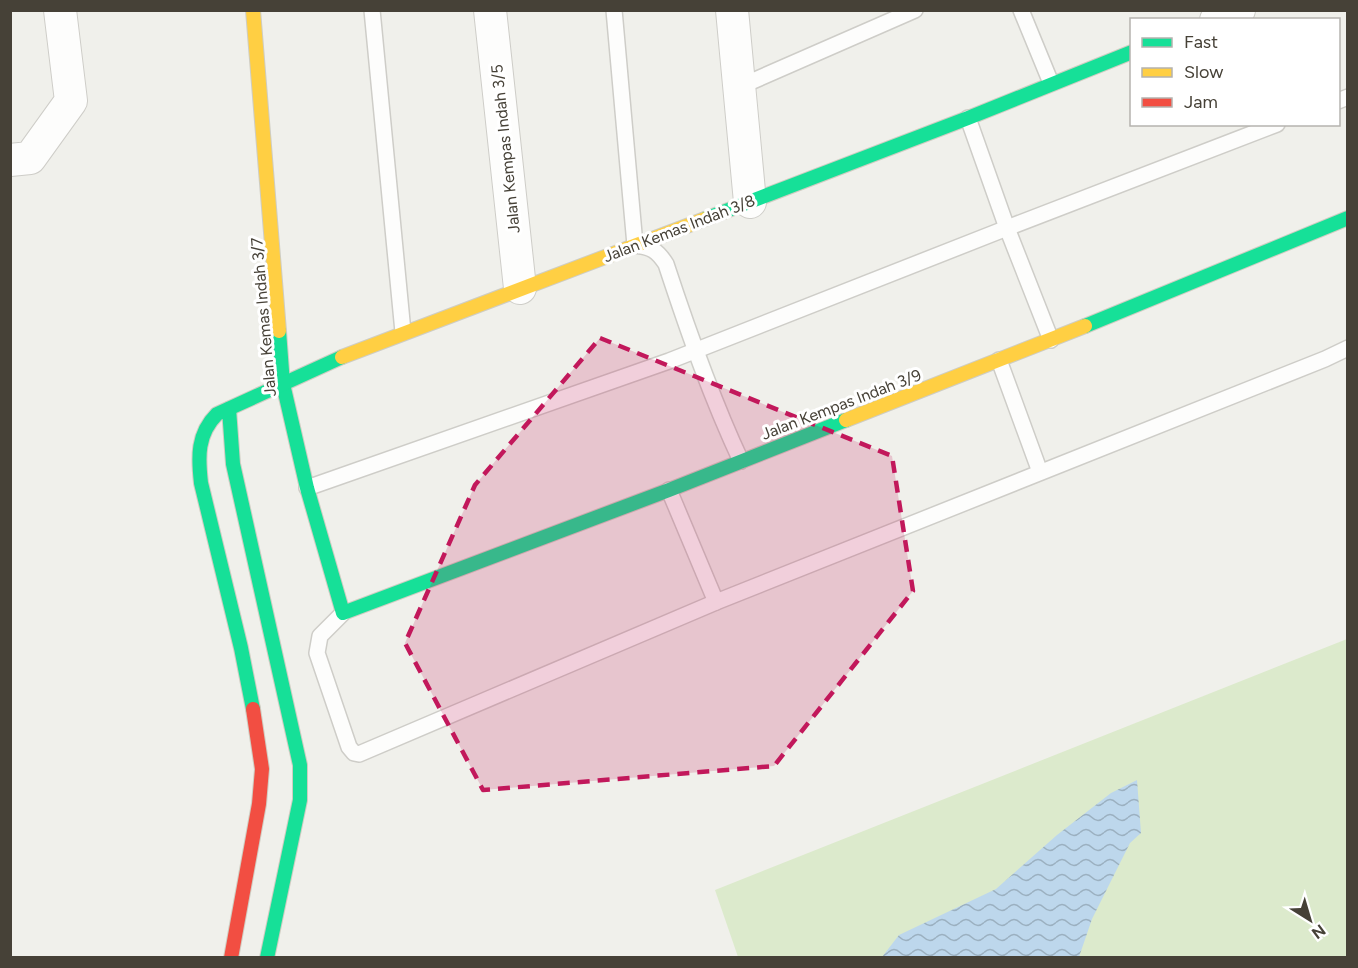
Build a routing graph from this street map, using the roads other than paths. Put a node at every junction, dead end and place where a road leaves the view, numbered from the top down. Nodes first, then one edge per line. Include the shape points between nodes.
1 (60, 10) edge
2 (253, 10) edge
3 (372, 10) edge
4 (490, 10) edge
5 (614, 10) edge
6 (732, 10) edge
7 (915, 10) edge
8 (1021, 10) edge
9 (1239, 10) edge
10 (1221, 18) edge
11 (1130, 52) edge
12 (1051, 83) junction
13 (739, 87) junction
14 (968, 118) junction
15 (1272, 126) edge
16 (10, 160) edge
17 (750, 202) junction
18 (1347, 218) edge
19 (1007, 228) junction
20 (635, 245) junction
21 (520, 288) junction
22 (403, 332) junction
23 (1052, 340) junction
24 (1347, 348) edge
25 (695, 350) junction
26 (999, 360) junction
27 (283, 384) junction
28 (229, 410) junction
29 (741, 461) junction
30 (1040, 472) junction
31 (307, 488) junction
32 (669, 490) junction
33 (716, 602) junction
34 (343, 613) junction
35 (231, 957) edge
36 (267, 957) edge

1 - 16 street via 71,101 30,158
2 - 27 street, Jalan Kemas Indah 3/7
3 - 22 lane
4 - 21 street, Jalan Kempas Indah 3/5
5 - 20 lane
6 - 13 street
7 - 13 lane
8 - 12 lane
9 - 10 street
11 - 12 street, Jalan Kemas Indah 3/8
12 - 14 street, Jalan Kemas Indah 3/8
13 - 17 street
14 - 17 street, Jalan Kemas Indah 3/8
14 - 19 lane
15 - 19 lane
17 - 20 street, Jalan Kemas Indah 3/8
18 - 23 street, Jalan Kempas Indah 3/9
19 - 23 lane
19 - 25 lane
20 - 21 street, Jalan Kemas Indah 3/8
20 - 25 lane via 650,247 666,264
21 - 22 street, Jalan Kemas Indah 3/8
22 - 27 street, Jalan Kemas Indah 3/8
23 - 26 street, Jalan Kempas Indah 3/9
24 - 30 lane
25 - 29 lane
25 - 31 lane
26 - 29 street, Jalan Kempas Indah 3/9
26 - 30 lane
27 - 28 street, Jalan Kemas Indah 3/8
27 - 31 street, Jalan Kemas Indah 3/7
28 - 35 street, Jalan Kemas Indah 3/8 via 208,421 201,437 198,462 241,648 261,769 259,804
28 - 36 street via 233,464 300,765 300,800
29 - 32 street, Jalan Kempas Indah 3/9
30 - 33 lane
31 - 34 street, Jalan Kemas Indah 3/7
32 - 33 lane
32 - 34 street, Jalan Kempas Indah 3/9
33 - 34 lane via 359,754 349,747 317,654 320,636

